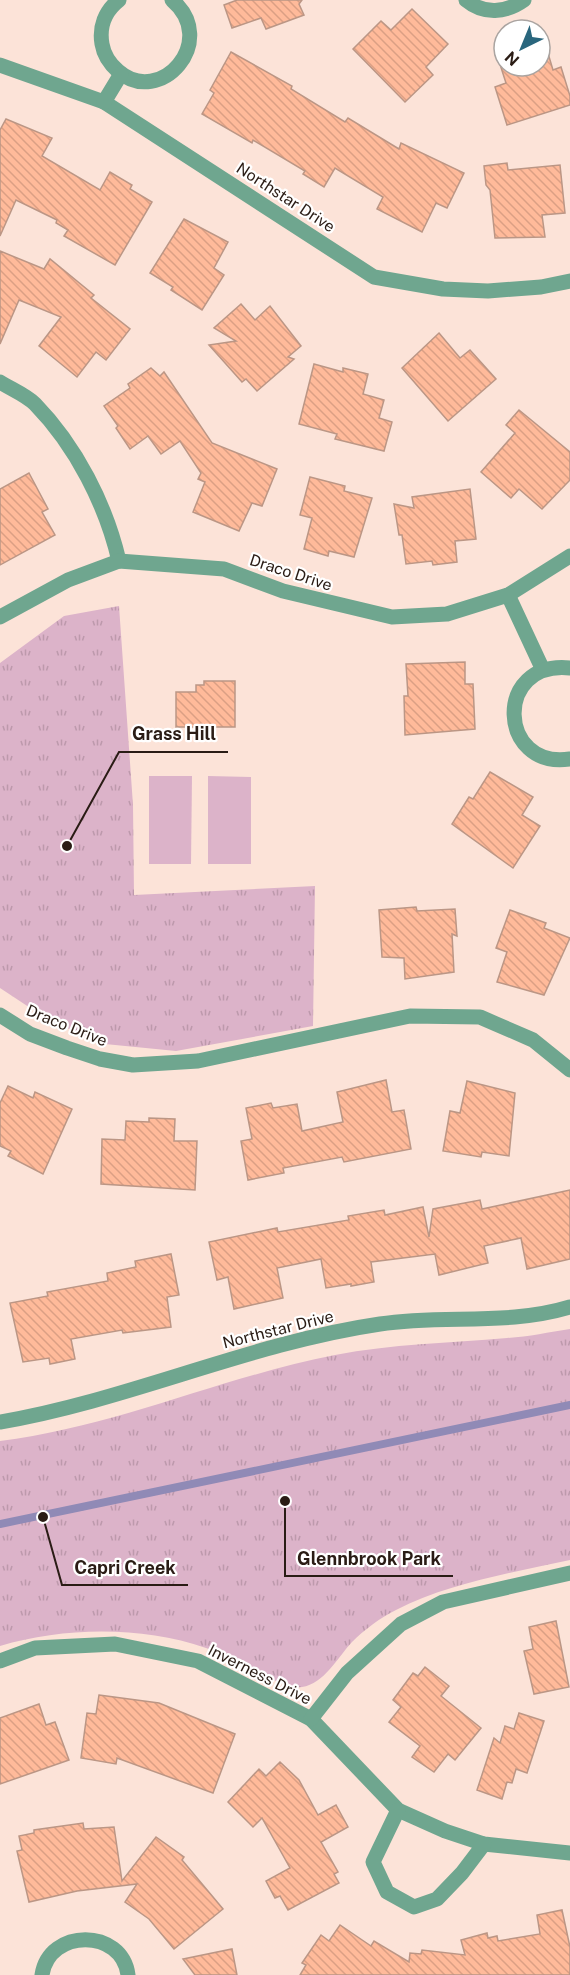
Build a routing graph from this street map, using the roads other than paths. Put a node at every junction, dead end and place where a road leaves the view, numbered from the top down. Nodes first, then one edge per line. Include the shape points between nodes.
1 (119, 0) edge
2 (172, 0) edge
3 (466, 0) edge
4 (524, 0) edge
5 (0, 65) edge
6 (121, 74) junction
7 (104, 102) junction
8 (570, 281) edge
9 (0, 382) edge
10 (570, 556) edge
11 (119, 561) junction
12 (508, 595) junction
13 (0, 617) edge
14 (570, 668) edge
15 (543, 670) junction
16 (570, 759) edge
17 (0, 1015) edge
18 (570, 1070) edge
19 (570, 1307) edge
20 (0, 1422) edge
21 (570, 1573) edge
22 (0, 1661) edge
23 (311, 1719) junction
24 (398, 1810) junction
25 (484, 1844) junction
26 (570, 1853) edge
27 (42, 1975) edge
28 (128, 1975) edge

1 - 6 street via 103,20 100,35 110,64
2 - 6 street via 187,20 190,34 183,61 161,78 134,80
3 - 4 street via 485,10 498,11
5 - 7 street, Northstar Drive
6 - 7 street
7 - 8 street, Northstar Drive via 374,277 443,289 488,291
9 - 11 street via 34,403 79,460 112,533
10 - 12 street, Draco Drive
11 - 12 street, Draco Drive via 224,569 284,591 392,616 447,614
11 - 13 street, Draco Drive via 68,580
12 - 15 street
14 - 15 street
15 - 16 street via 519,691 514,722 519,737 530,750 543,758
17 - 18 street, Draco Drive via 30,1034 67,1048 133,1065 198,1061 410,1016 480,1017 533,1040
19 - 20 street, Northstar Drive via 541,1316 381,1323 273,1346 72,1407
21 - 23 street via 444,1602 401,1624 347,1673
22 - 23 street, Inverness Drive via 35,1648 115,1644 198,1661
23 - 24 street, Inverness Drive
24 - 25 street, Inverness Drive
24 - 25 street via 373,1862 387,1892 414,1907 437,1899
25 - 26 street, Inverness Drive
27 - 28 street via 48,1958 58,1948 85,1938 112,1947 122,1957

